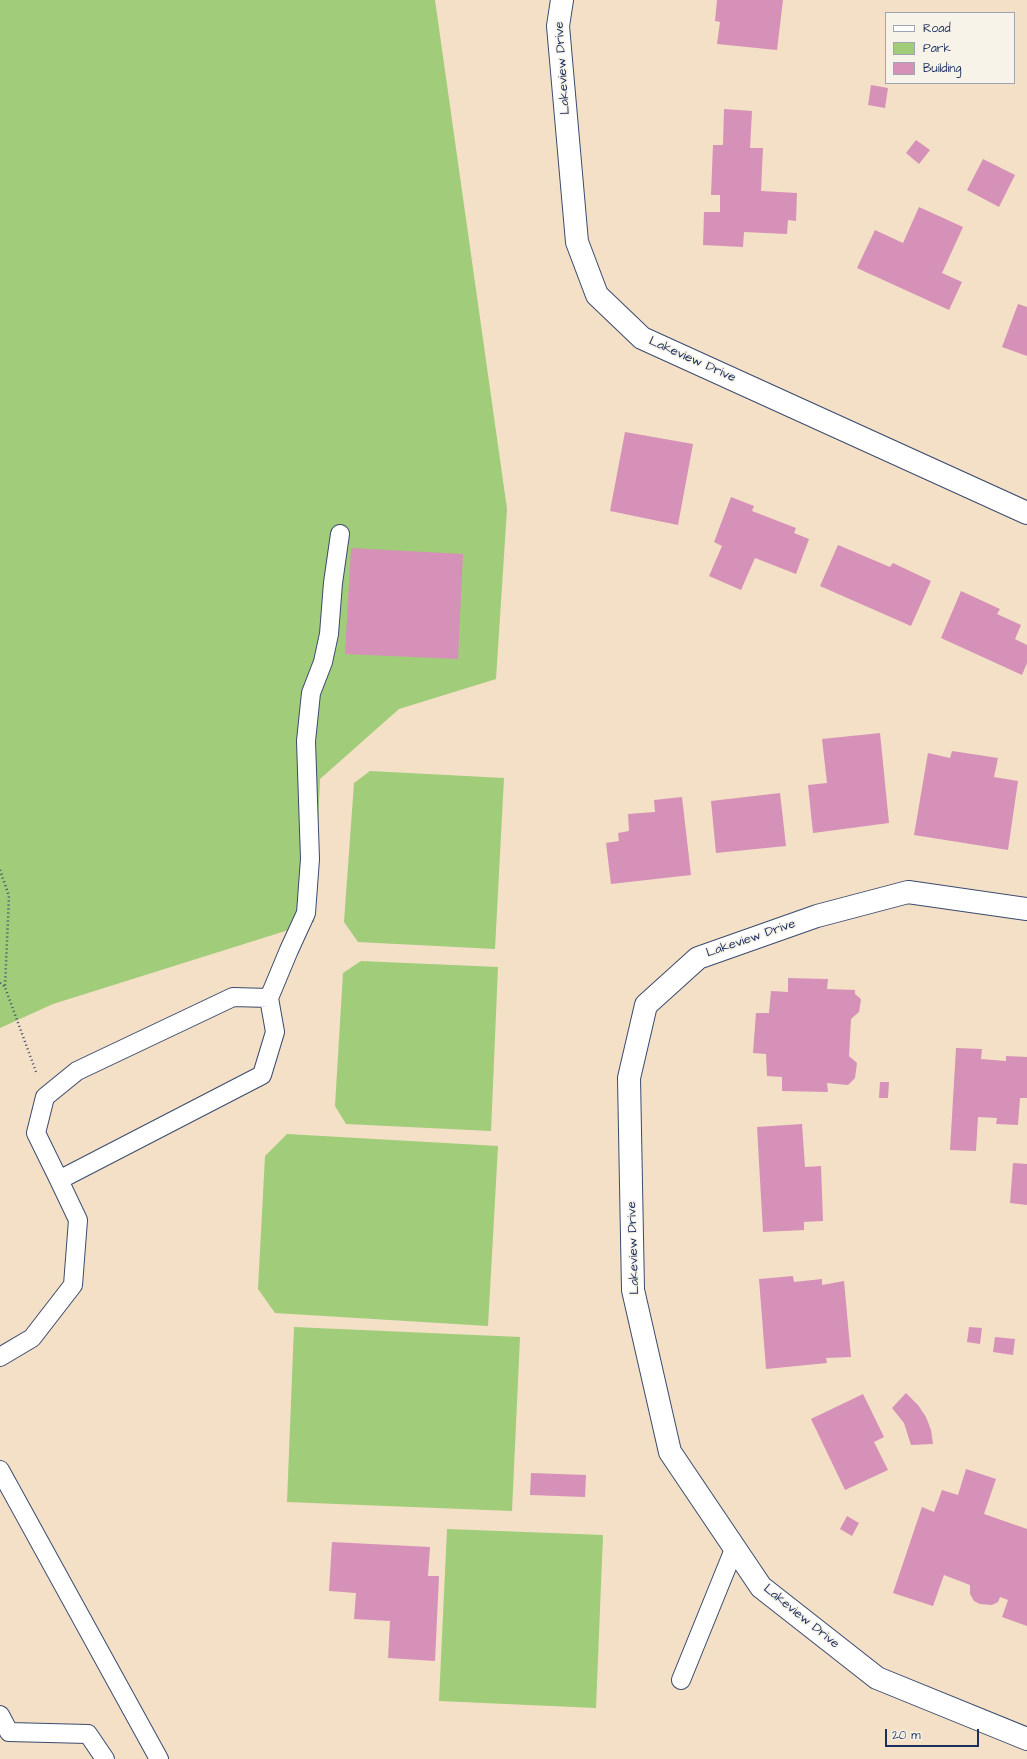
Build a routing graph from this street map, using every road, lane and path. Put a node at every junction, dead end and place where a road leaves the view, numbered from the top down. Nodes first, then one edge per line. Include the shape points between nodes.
1 (562, 0) edge
2 (1027, 513) edge
3 (340, 534) dead end
4 (0, 870) edge
5 (1027, 909) edge
6 (0, 983) edge
7 (5, 987) junction
8 (269, 998) junction
9 (45, 1097) junction
10 (59, 1180) junction
11 (0, 1357) edge
12 (0, 1470) edge
13 (735, 1548) junction
14 (681, 1680) dead end
15 (0, 1715) edge
16 (4, 1732) edge
17 (1027, 1739) edge
18 (105, 1759) edge
19 (159, 1759) edge

1 - 2 street, Lakeview Drive via 558,26 577,242 597,295 642,338
3 - 8 lane via 329,634 323,662 311,693 306,741 310,859 306,913
4 - 7 path via 9,896
5 - 13 street, Lakeview Drive via 908,892 817,916 698,958 646,1005 629,1078 634,1290 670,1452
6 - 7 path
7 - 9 path
8 - 9 lane via 233,997 77,1071
8 - 10 lane via 274,1032 262,1076
9 - 10 lane via 36,1133
10 - 11 lane via 78,1220 73,1285 32,1338
12 - 19 lane
13 - 14 lane
13 - 17 street, Lakeview Drive via 761,1587 877,1678
15 - 16 lane
16 - 18 lane via 88,1734

